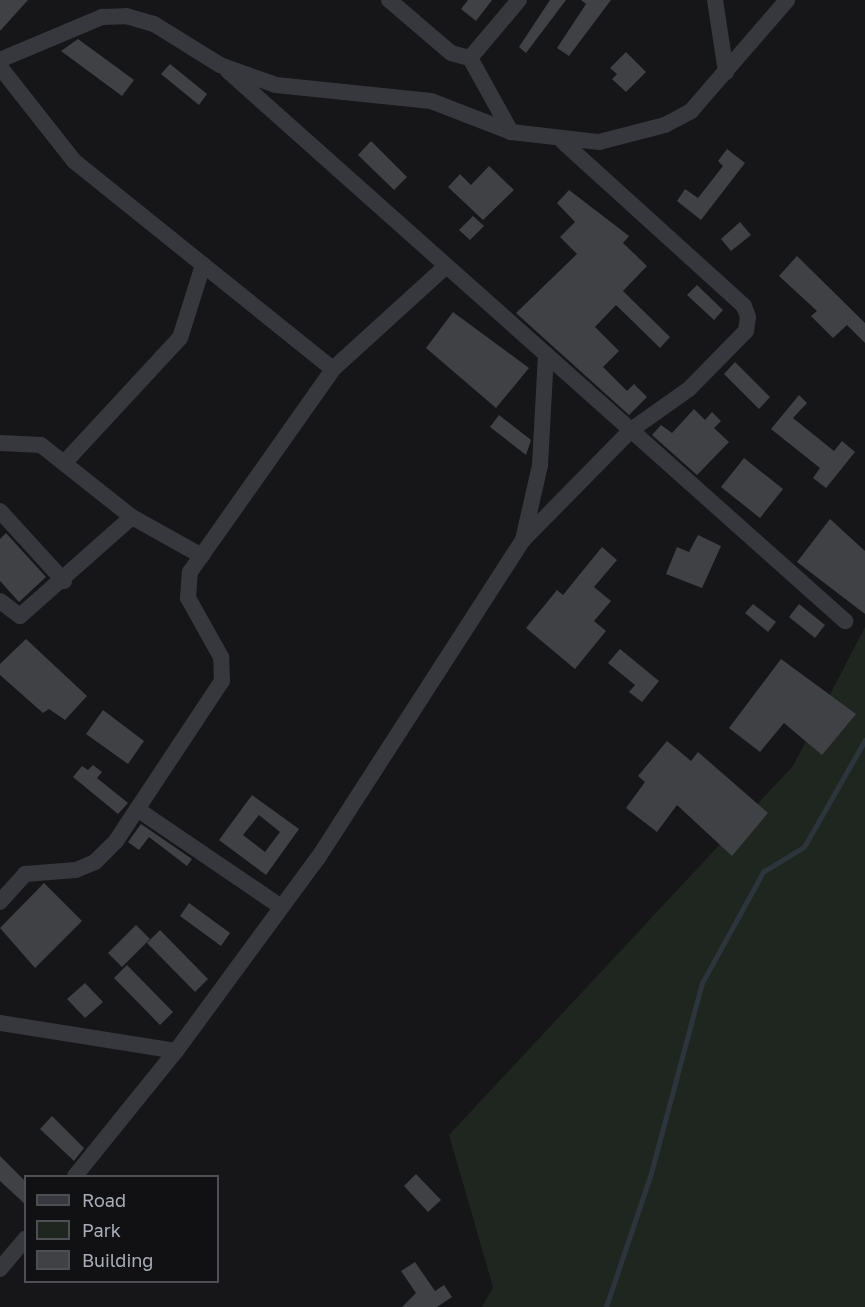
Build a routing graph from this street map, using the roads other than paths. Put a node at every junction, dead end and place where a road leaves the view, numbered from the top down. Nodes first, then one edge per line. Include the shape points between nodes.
1 (109, 0) edge
2 (389, 0) edge
3 (519, 0) edge
4 (715, 0) edge
5 (787, 0) edge
6 (102, 17) junction
7 (470, 58) junction
8 (0, 60) edge
9 (220, 65) junction
10 (0, 67) edge
11 (726, 72) junction
12 (511, 132) junction
13 (563, 142) junction
14 (203, 265) junction
15 (446, 266) junction
16 (546, 354) junction
17 (333, 369) junction
18 (631, 430) junction
19 (0, 443) edge
20 (65, 462) junction
21 (0, 511) edge
22 (132, 517) junction
23 (523, 540) junction
24 (202, 556) junction
25 (64, 581) junction
26 (0, 601) edge
27 (845, 621) dead end
28 (137, 809) junction
29 (0, 902) edge
30 (281, 907) junction
31 (0, 1023) edge
32 (176, 1051) junction
33 (76, 1175) edge
34 (24, 1240) edge
35 (0, 1269) edge

1 - 6 street
2 - 7 street via 451,53
3 - 7 street
4 - 11 street
5 - 11 street
6 - 8 street
6 - 9 street via 141,18
7 - 12 street
9 - 12 street via 276,85 431,100
9 - 15 street
10 - 14 street via 65,153
11 - 13 street via 691,111 665,125 599,142
12 - 13 street
13 - 18 street via 744,306 748,317 746,331 689,389
14 - 17 street
14 - 20 street via 180,338
15 - 16 street
15 - 17 street
16 - 18 street
16 - 23 street via 540,465
17 - 24 street
18 - 23 street
18 - 27 street
19 - 20 street via 27,441
20 - 22 street
21 - 25 street
22 - 24 street
22 - 25 street
23 - 30 street
24 - 28 street via 190,572 188,598 221,657 222,681
25 - 26 street via 20,616
28 - 29 street via 95,862 76,870 26,874
28 - 30 street
30 - 32 street
31 - 32 street
32 - 33 street
34 - 35 street

